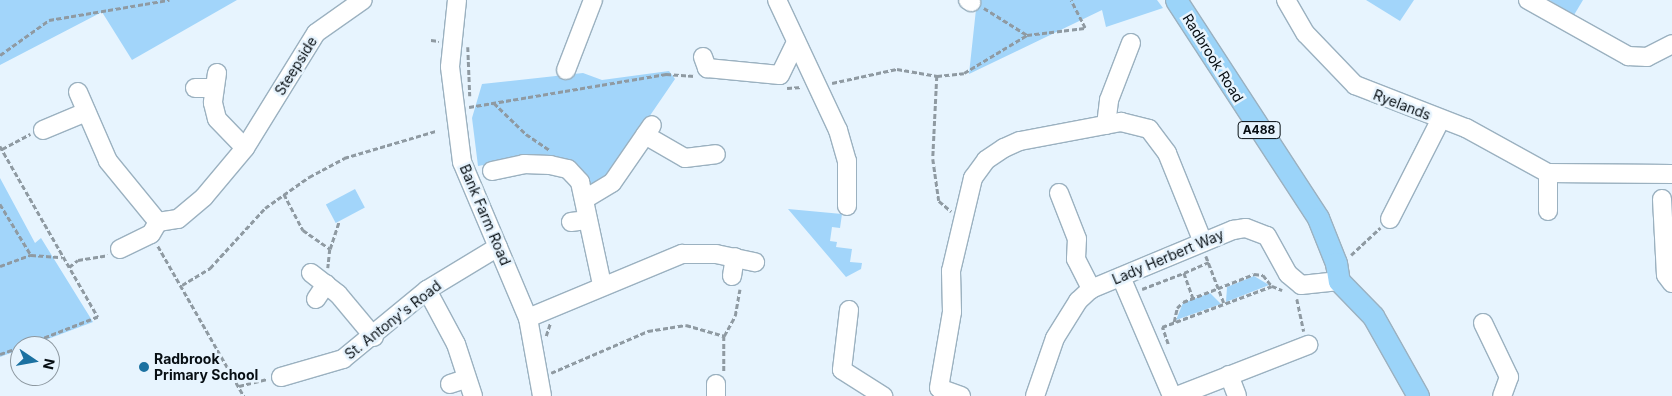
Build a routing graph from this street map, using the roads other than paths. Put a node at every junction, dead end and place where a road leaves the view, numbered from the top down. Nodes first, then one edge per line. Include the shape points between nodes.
1 (362, 0) edge
2 (458, 0) edge
3 (593, 0) edge
4 (777, 0) edge
5 (1176, 0) edge
6 (1286, 0) edge
7 (1528, 0) edge
8 (796, 42) junction
9 (1131, 43) dead end
10 (1672, 44) edge
11 (703, 58) dead end
12 (573, 63) dead end
13 (195, 88) dead end
14 (78, 92) dead end
15 (86, 112) junction
16 (1441, 119) junction
17 (1106, 125) junction
18 (43, 130) road end
19 (245, 148) junction
20 (716, 154) dead end
21 (492, 171) dead end
22 (1548, 174) junction
23 (1672, 174) edge
24 (1059, 193) dead end
25 (585, 199) junction
26 (1662, 199) dead end
27 (847, 206) dead end
28 (1548, 211) dead end
29 (1390, 219) road end
30 (154, 228) junction
31 (1202, 242) junction
32 (498, 247) junction
33 (120, 248) road end
34 (735, 257) junction
35 (755, 262) dead end
36 (1337, 272) junction
37 (311, 273) dead end
38 (732, 276) road end
39 (1121, 277) junction
40 (1672, 283) edge
41 (326, 284) junction
42 (602, 285) junction
43 (1091, 289) junction
44 (427, 290) junction
45 (316, 299) dead end
46 (850, 310) dead end
47 (528, 318) junction
48 (1483, 324) dead end
49 (374, 337) junction
50 (1308, 345) road end
51 (1229, 376) junction
52 (281, 377) road end
53 (935, 392) edge
54 (473, 396) edge
55 (542, 396) edge
56 (883, 396) edge
57 (961, 396) edge
58 (1035, 396) edge
59 (1172, 396) edge
60 (1177, 396) edge
61 (1237, 396) edge
62 (1418, 396) edge
63 (1502, 396) edge

1 - 19 street, Steepside via 316,33
2 - 32 street, Bank Farm Road via 450,67 456,129 469,185
3 - 12 street
4 - 8 street
5 - 36 main road, Radbrook Road / A488 via 1318,218
6 - 16 street, Ryelands via 1306,34 1355,85
7 - 10 street via 1628,56 1647,57
8 - 11 street via 780,75 707,68
8 - 27 street via 818,85 847,160
9 - 17 street via 1109,100
13 - 19 street via 216,80 217,119
14 - 15 street
15 - 18 street
15 - 30 street via 108,161
16 - 22 street, Ryelands via 1466,128
16 - 29 street
17 - 31 street via 1136,124 1160,140
17 - 53 street via 1020,141 986,160 973,178 961,213
19 - 30 street, Steepside via 190,209 178,219
20 - 25 street via 685,158 648,130 612,183
21 - 25 street via 524,164 568,169 580,182
22 - 23 street, Ryelands
22 - 28 street
24 - 43 street via 1077,239 1076,259
25 - 42 street via 579,221
26 - 40 street via 1666,275
30 - 33 street, Steepside
31 - 36 street, Lady Herbert Way via 1233,230 1256,230 1274,244 1299,291
31 - 39 street, Lady Herbert Way
32 - 44 street, St. Antony's Road
32 - 47 street, Bank Farm Road
34 - 35 street
34 - 38 street
34 - 42 street via 682,254
36 - 62 main road, Radbrook Road / A488 via 1373,316
37 - 41 street
39 - 43 street, Lady Herbert Way
39 - 59 street
41 - 45 street
41 - 49 street
42 - 47 street
43 - 58 street, Lady Herbert Way via 1078,301 1054,338
44 - 49 street, St. Antony's Road
44 - 54 street via 456,344 457,382
46 - 56 street via 842,370
47 - 55 street, Bank Farm Road
48 - 63 street via 1509,377
49 - 52 street, St. Antony's Road via 343,359
50 - 51 street
51 - 60 street
51 - 61 street
53 - 57 street

